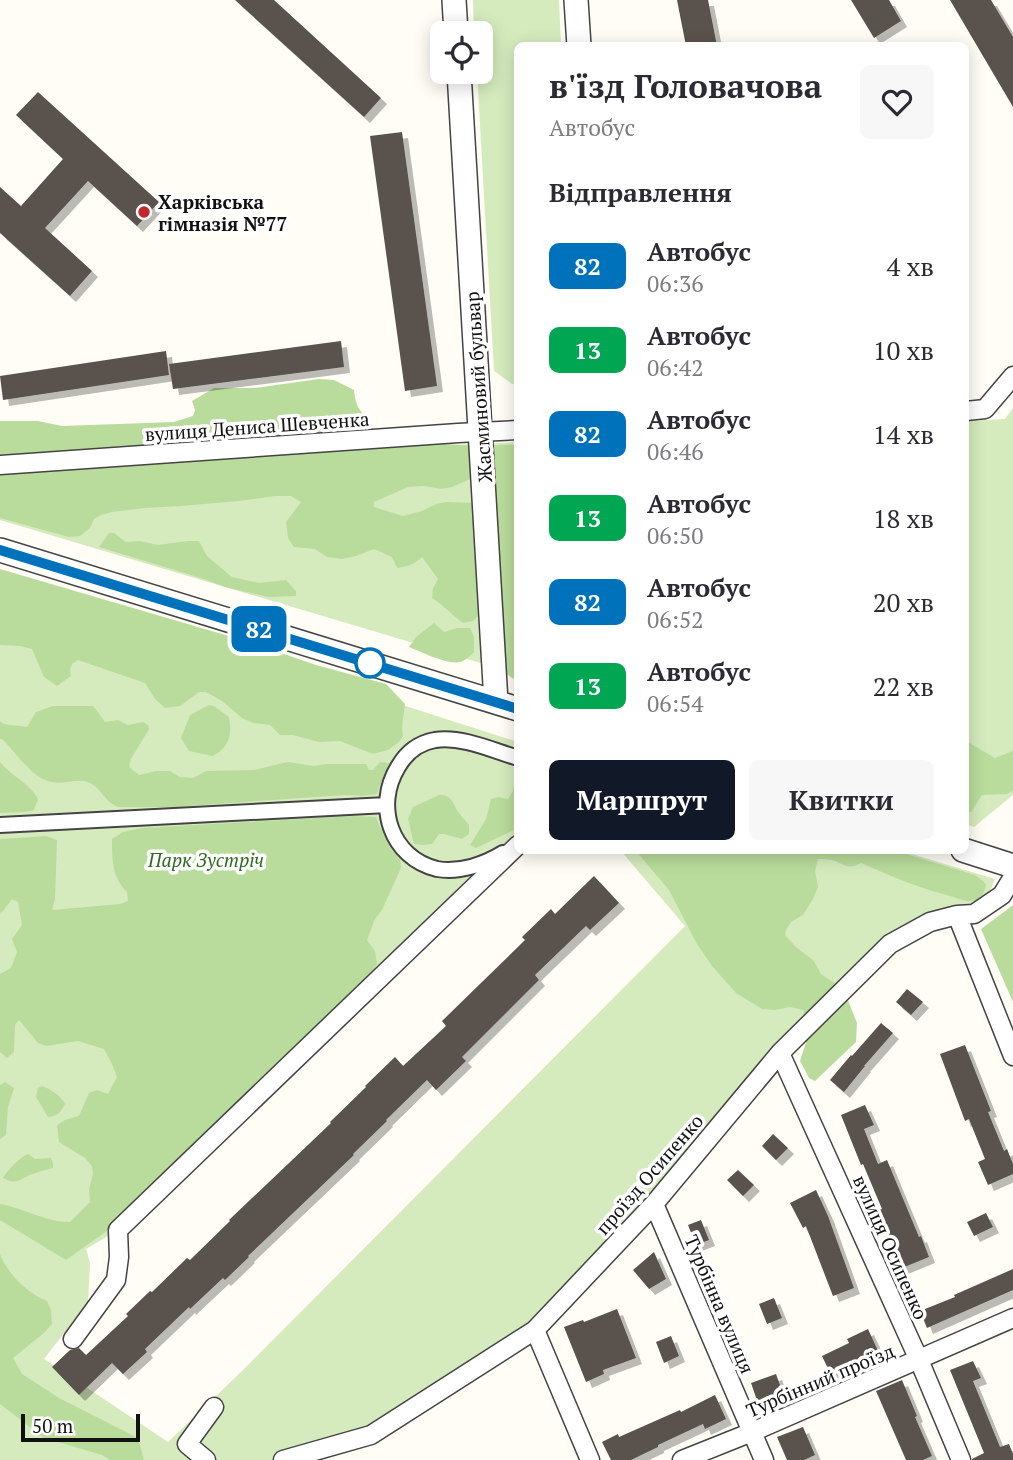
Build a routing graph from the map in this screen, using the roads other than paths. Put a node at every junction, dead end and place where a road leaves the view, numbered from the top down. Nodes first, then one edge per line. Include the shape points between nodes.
1 (454, 0) edge
2 (576, 0) edge
3 (455, 21) edge
4 (579, 42) edge
5 (459, 84) edge
6 (1013, 376) edge
7 (969, 411) edge
8 (514, 430) edge
9 (480, 432) junction
10 (0, 465) edge
11 (0, 550) edge
12 (507, 705) edge
13 (514, 757) edge
14 (387, 805) junction
15 (0, 825) edge
16 (514, 847) edge
17 (514, 849) edge
18 (969, 852) edge
19 (1013, 866) edge
20 (1013, 877) edge
21 (957, 915) junction
22 (780, 1053) junction
23 (1013, 1056) edge
24 (654, 1204) junction
25 (1013, 1318) edge
26 (535, 1330) junction
27 (74, 1339) dead end
28 (919, 1360) junction
29 (215, 1407) dead end
30 (752, 1432) junction
31 (308, 1455) edge
32 (206, 1460) edge
33 (283, 1460) edge
34 (590, 1460) edge
35 (682, 1460) edge
36 (764, 1460) edge
37 (961, 1460) edge

1 - 3 street
2 - 4 street
5 - 9 street, Жасминовий бульвар
6 - 7 street via 985,410
8 - 9 street, вулиця Дениса Шевченка
9 - 10 street, вулиця Дениса Шевченка
9 - 12 street, Жасминовий бульвар
11 - 12 street
13 - 14 street via 458,740 426,742 398,766
14 - 15 street
14 - 16 street via 390,829 403,850 437,869 467,868
17 - 27 street via 118,1230 116,1280
18 - 19 street
20 - 21 street, проїзд Осипенко via 994,901 974,914
21 - 22 street, проїзд Осипенко via 930,922 890,944
21 - 23 street
22 - 24 street, проїзд Осипенко
22 - 28 street, вулиця Осипенко
24 - 26 street, проїзд Осипенко
24 - 30 street, Турбінна вулиця
25 - 28 street, Турбінний проїзд
26 - 31 street, проїзд Осипенко via 371,1435
26 - 34 street
28 - 30 street, Турбінний проїзд
28 - 37 street, вулиця Осипенко
29 - 32 street via 187,1444
30 - 35 street, Турбінний проїзд
30 - 36 street, Турбінна вулиця
31 - 33 street, проїзд Осипенко

